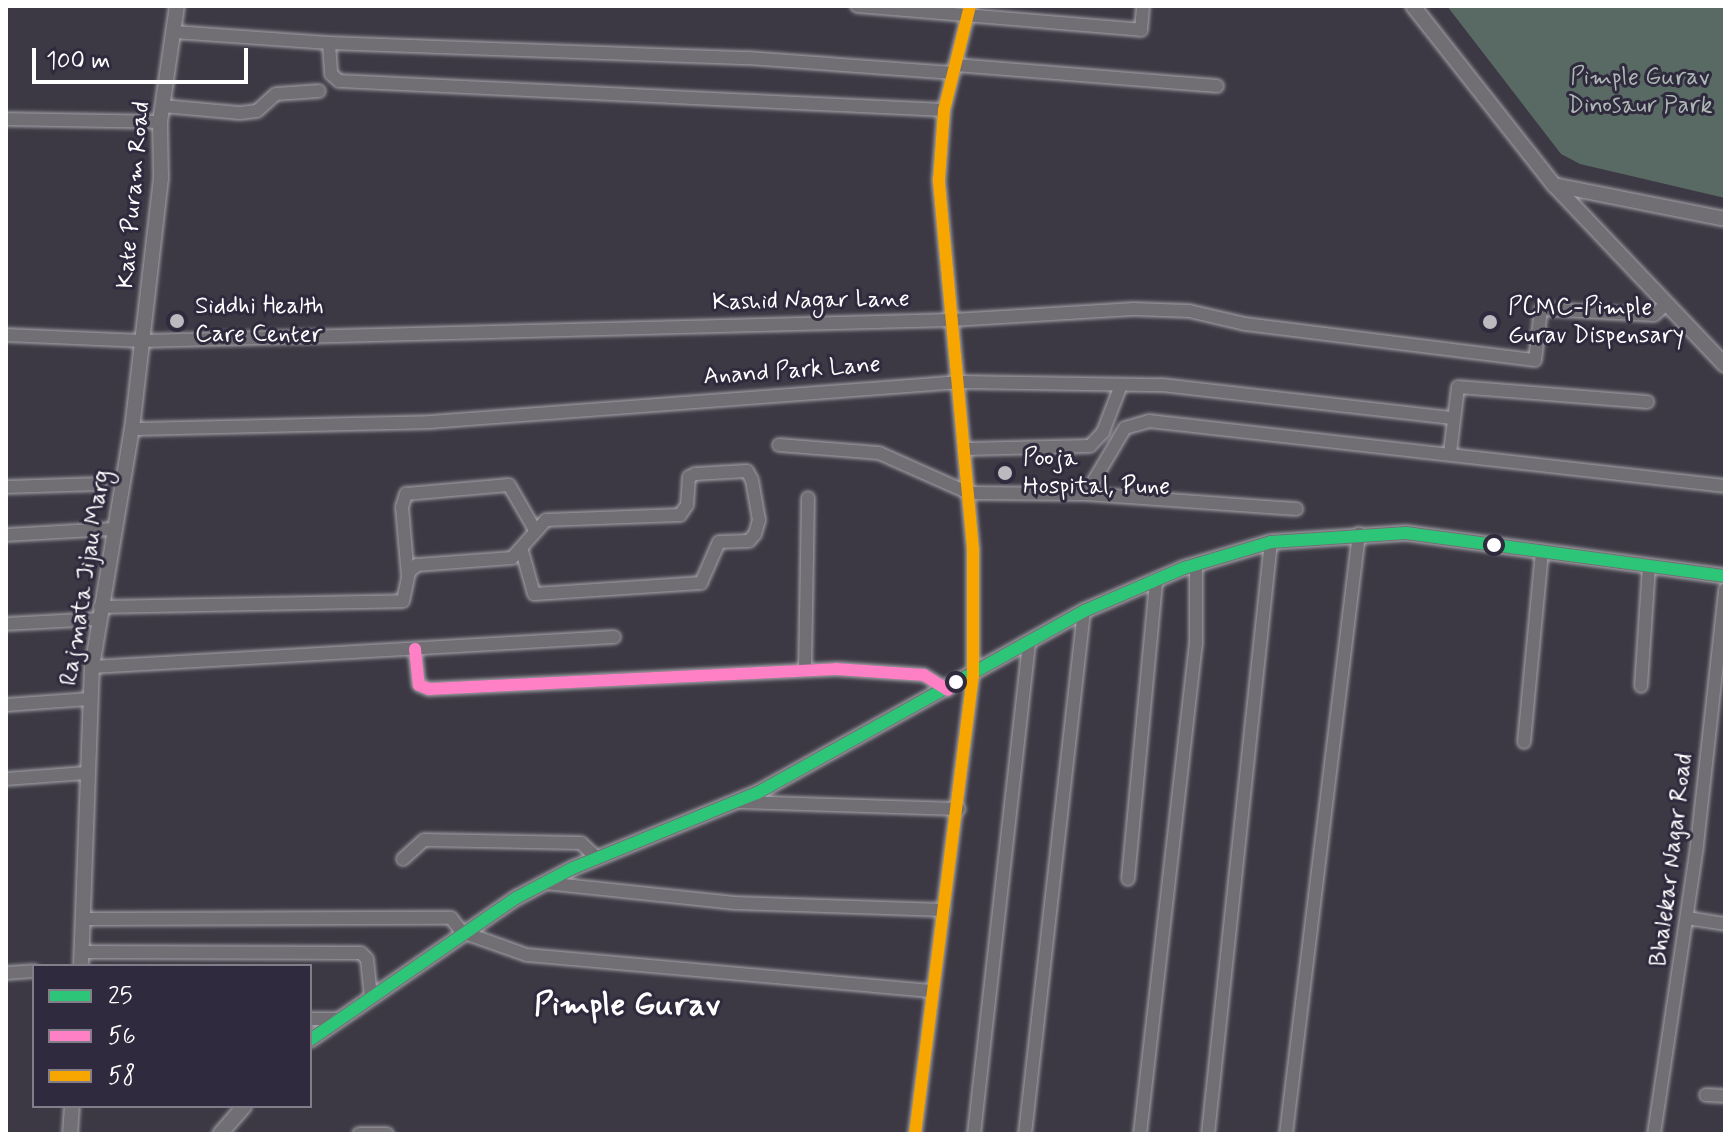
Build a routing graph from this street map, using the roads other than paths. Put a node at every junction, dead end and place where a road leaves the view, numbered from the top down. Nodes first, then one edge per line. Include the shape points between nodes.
1 (177, 6) edge
2 (857, 6) edge
3 (1143, 6) edge
4 (1413, 6) edge
5 (969, 10) edge
6 (174, 32) junction
7 (329, 43) junction
8 (954, 69) junction
9 (1217, 86) dead end
10 (319, 91) dead end
11 (163, 106) junction
12 (944, 110) junction
13 (6, 119) edge
14 (160, 122) junction
15 (1554, 185) junction
16 (1725, 219) edge
17 (1666, 304) junction
18 (953, 320) junction
19 (6, 335) edge
20 (142, 341) junction
21 (1725, 365) edge
22 (961, 382) junction
23 (1121, 385) junction
24 (1647, 402) dead end
25 (1453, 418) junction
26 (132, 429) junction
27 (779, 445) dead end
28 (966, 449) junction
29 (1450, 453) junction
30 (100, 484) dead end
31 (1725, 486) edge
32 (6, 487) edge
33 (969, 493) junction
34 (1086, 494) junction
35 (808, 498) dead end
36 (1296, 509) dead end
37 (112, 529) junction
38 (535, 530) junction
39 (1359, 533) junction
40 (6, 535) edge
41 (1271, 542) junction
42 (522, 551) junction
43 (1542, 551) junction
44 (1196, 564) junction
45 (1649, 565) junction
46 (1725, 576) edge
47 (408, 577) junction
48 (1156, 581) junction
49 (1725, 590) edge
50 (1084, 611) junction
51 (99, 613) junction
52 (6, 624) edge
53 (614, 637) dead end
54 (1029, 643) junction
55 (415, 649) junction
56 (92, 667) junction
57 (805, 670) junction
58 (973, 676) junction
59 (1641, 686) dead end
60 (948, 690) junction
61 (89, 699) junction
62 (6, 705) edge
63 (1524, 742) dead end
64 (86, 773) junction
65 (6, 779) edge
66 (735, 802) junction
67 (959, 809) junction
68 (597, 858) junction
69 (403, 859) dead end
70 (1128, 879) dead end
71 (545, 883) junction
72 (944, 910) junction
73 (1687, 918) junction
74 (84, 919) junction
75 (1725, 924) edge
76 (462, 932) junction
77 (82, 959) edge
78 (32, 971) edge
79 (6, 973) edge
80 (933, 991) junction
81 (371, 996) junction
82 (312, 1019) edge
83 (337, 1019) junction
84 (312, 1038) edge
85 (1706, 1095) dead end
86 (1725, 1096) edge
87 (72, 1108) edge
88 (242, 1108) edge
89 (70, 1134) edge
90 (220, 1134) edge
91 (359, 1134) edge
92 (387, 1134) edge
93 (915, 1134) edge
94 (974, 1134) edge
95 (1025, 1134) edge
96 (1140, 1134) edge
97 (1208, 1134) edge
98 (1286, 1134) edge
99 (1654, 1134) edge

1 - 6 street, Kate Puram Road
2 - 5 street
3 - 5 street via 1141,30
4 - 15 street
5 - 8 street
6 - 7 street
6 - 11 street, Kate Puram Road
7 - 8 street
7 - 12 street via 331,74 339,81
8 - 9 street
8 - 12 street
10 - 11 street via 276,94 257,111 240,113
11 - 14 street, Kate Puram Road
12 - 18 street via 939,180
13 - 14 street
14 - 20 street, Kate Puram Road via 161,178
15 - 16 street
15 - 17 street
17 - 18 street, Kashid Nagar Lane via 1654,315 1541,309 1535,360 1245,324 1189,311 1134,309
17 - 21 street
18 - 20 street, Kashid Nagar Lane
18 - 22 street
19 - 20 street, Kashid Nagar Lane
20 - 26 street, Rajmata Jijau Marg
22 - 23 street, Anand Park Lane
22 - 26 street, Anand Park Lane via 430,422
22 - 28 street
23 - 25 street, Anand Park Lane
23 - 28 street via 1103,432 1090,446
24 - 25 street via 1458,387
25 - 29 street
26 - 37 street, Rajmata Jijau Marg
27 - 33 street via 879,453
28 - 33 street
29 - 31 street
29 - 34 street via 1137,422 1125,428
30 - 32 street
33 - 34 street
33 - 58 street
34 - 36 street
35 - 57 street
37 - 40 street
37 - 51 street, Rajmata Jijau Marg
38 - 42 street
38 - 42 street via 546,520 680,515 687,505 689,477 721,472 751,475 759,520 749,541 719,542 701,583 534,594
38 - 47 street via 509,485 406,494 402,507
39 - 41 street
39 - 43 street via 1406,533
39 - 98 street
41 - 44 street
41 - 97 street
42 - 47 street via 512,558 417,565
43 - 45 street
43 - 63 street
44 - 48 street
44 - 96 street via 1196,644
45 - 46 street
45 - 59 street
47 - 51 street via 403,601
48 - 50 street
48 - 70 street
49 - 73 street, Bhalekar Nagar Road
50 - 54 street
50 - 95 street
51 - 52 street
51 - 56 street, Rajmata Jijau Marg
53 - 55 street
54 - 58 street
54 - 94 street
55 - 56 street
55 - 57 street via 418,680 425,688
56 - 61 street, Rajmata Jijau Marg
57 - 60 street via 924,675
58 - 60 street
58 - 67 street
60 - 66 street
61 - 62 street
61 - 64 street, Rajmata Jijau Marg
64 - 65 street
64 - 74 street, Rajmata Jijau Marg
66 - 67 street
66 - 68 street
67 - 72 street
68 - 69 street via 581,843 424,840
68 - 71 street
71 - 72 street via 735,903
71 - 76 street
72 - 80 street
73 - 75 street
73 - 99 street, Bhalekar Nagar Road
74 - 76 street via 451,918
74 - 77 street, Rajmata Jijau Marg
76 - 80 street via 527,955
76 - 81 street
77 - 81 street via 361,953 367,959
78 - 79 street
80 - 93 street
81 - 83 street
82 - 83 street
83 - 84 street
85 - 86 street
87 - 89 street
88 - 90 street
91 - 92 street

